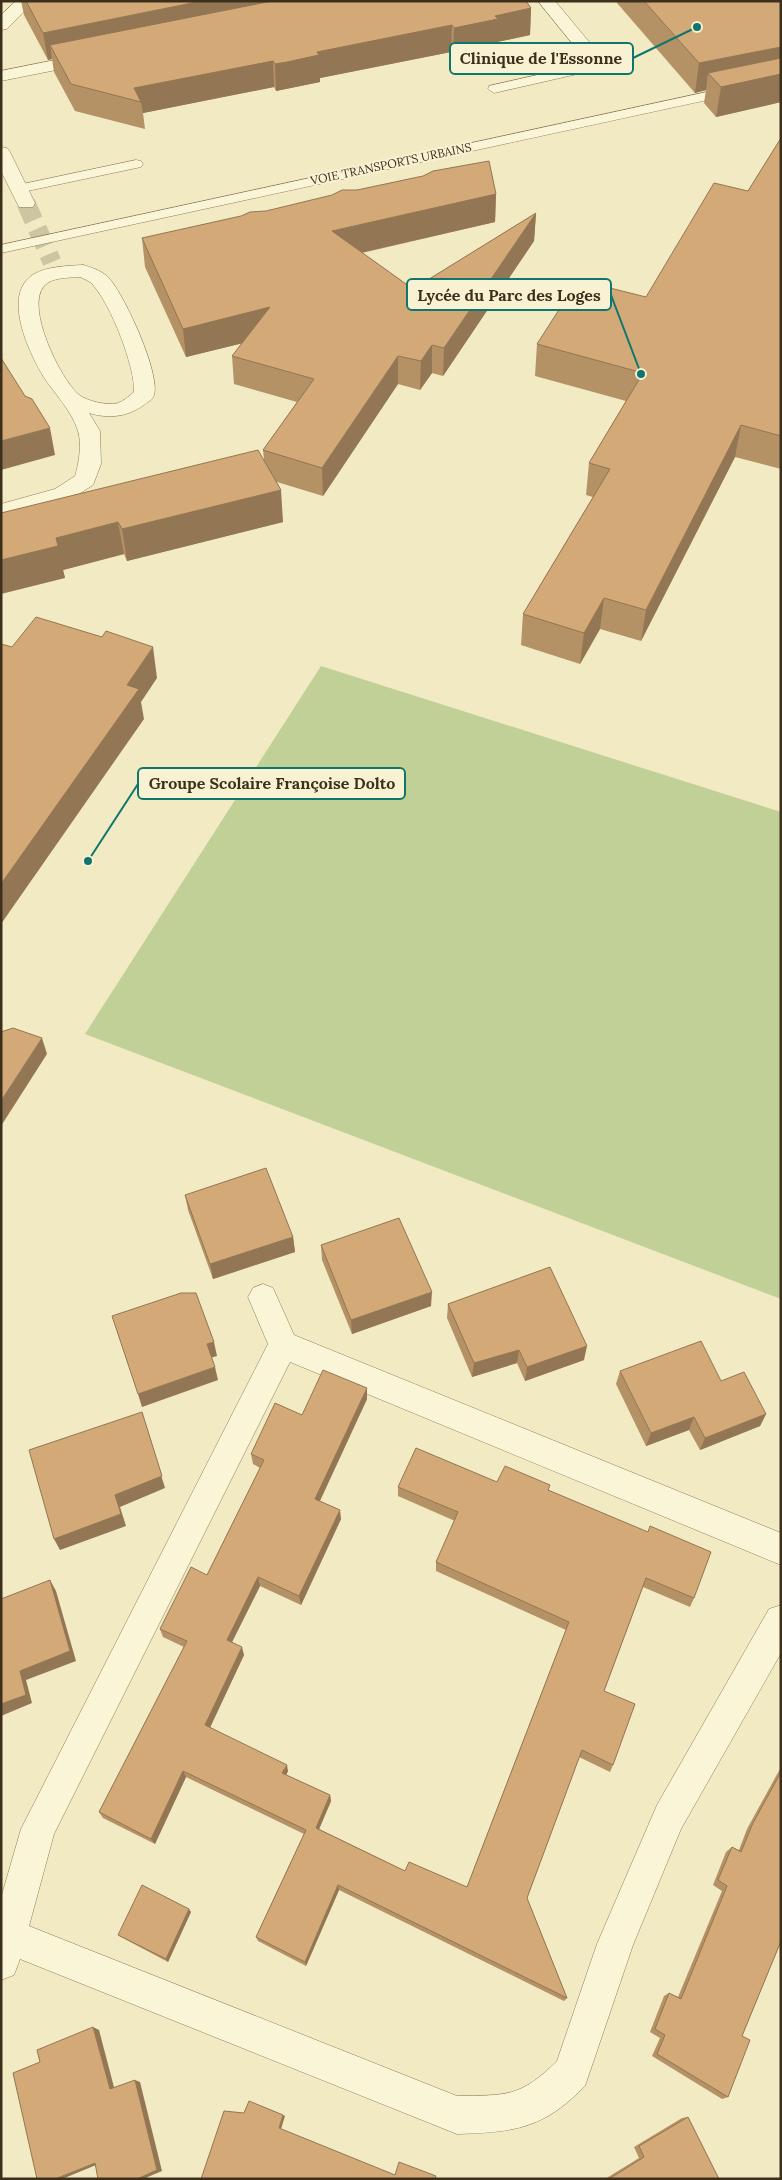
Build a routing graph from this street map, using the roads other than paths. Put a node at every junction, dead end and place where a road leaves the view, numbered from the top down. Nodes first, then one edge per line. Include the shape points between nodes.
1 (26, 1) edge
2 (546, 1) edge
3 (1, 24) edge
4 (107, 54) edge
5 (599, 65) joint
6 (1, 76) edge
7 (781, 80) edge
8 (494, 88) dead end
9 (1, 152) edge
10 (136, 164) dead end
11 (22, 196) joint
12 (1, 249) edge
13 (70, 398) junction
14 (120, 410) junction
15 (89, 431) junction
16 (1, 510) edge
17 (263, 1297) dead end
18 (283, 1345) junction
19 (781, 1550) edge
20 (781, 1621) edge
21 (5, 1949) edge

1 - 3 street
2 - 5 street
4 - 6 street
5 - 8 lane
7 - 12 lane, VOIE TRANSPORTS URBAINS
9 - 11 street
10 - 11 lane
13 - 14 street via 95,409
13 - 14 street via 40,352 27,299 34,284 54,267 83,271 100,280 126,325 145,378 144,395
13 - 15 street
14 - 15 street
15 - 16 street via 90,464 85,480 63,494
17 - 18 street
18 - 19 street
18 - 21 street via 38,1829
20 - 21 street via 670,1817 615,1944 572,2073 556,2090 532,2106 501,2114 457,2115

